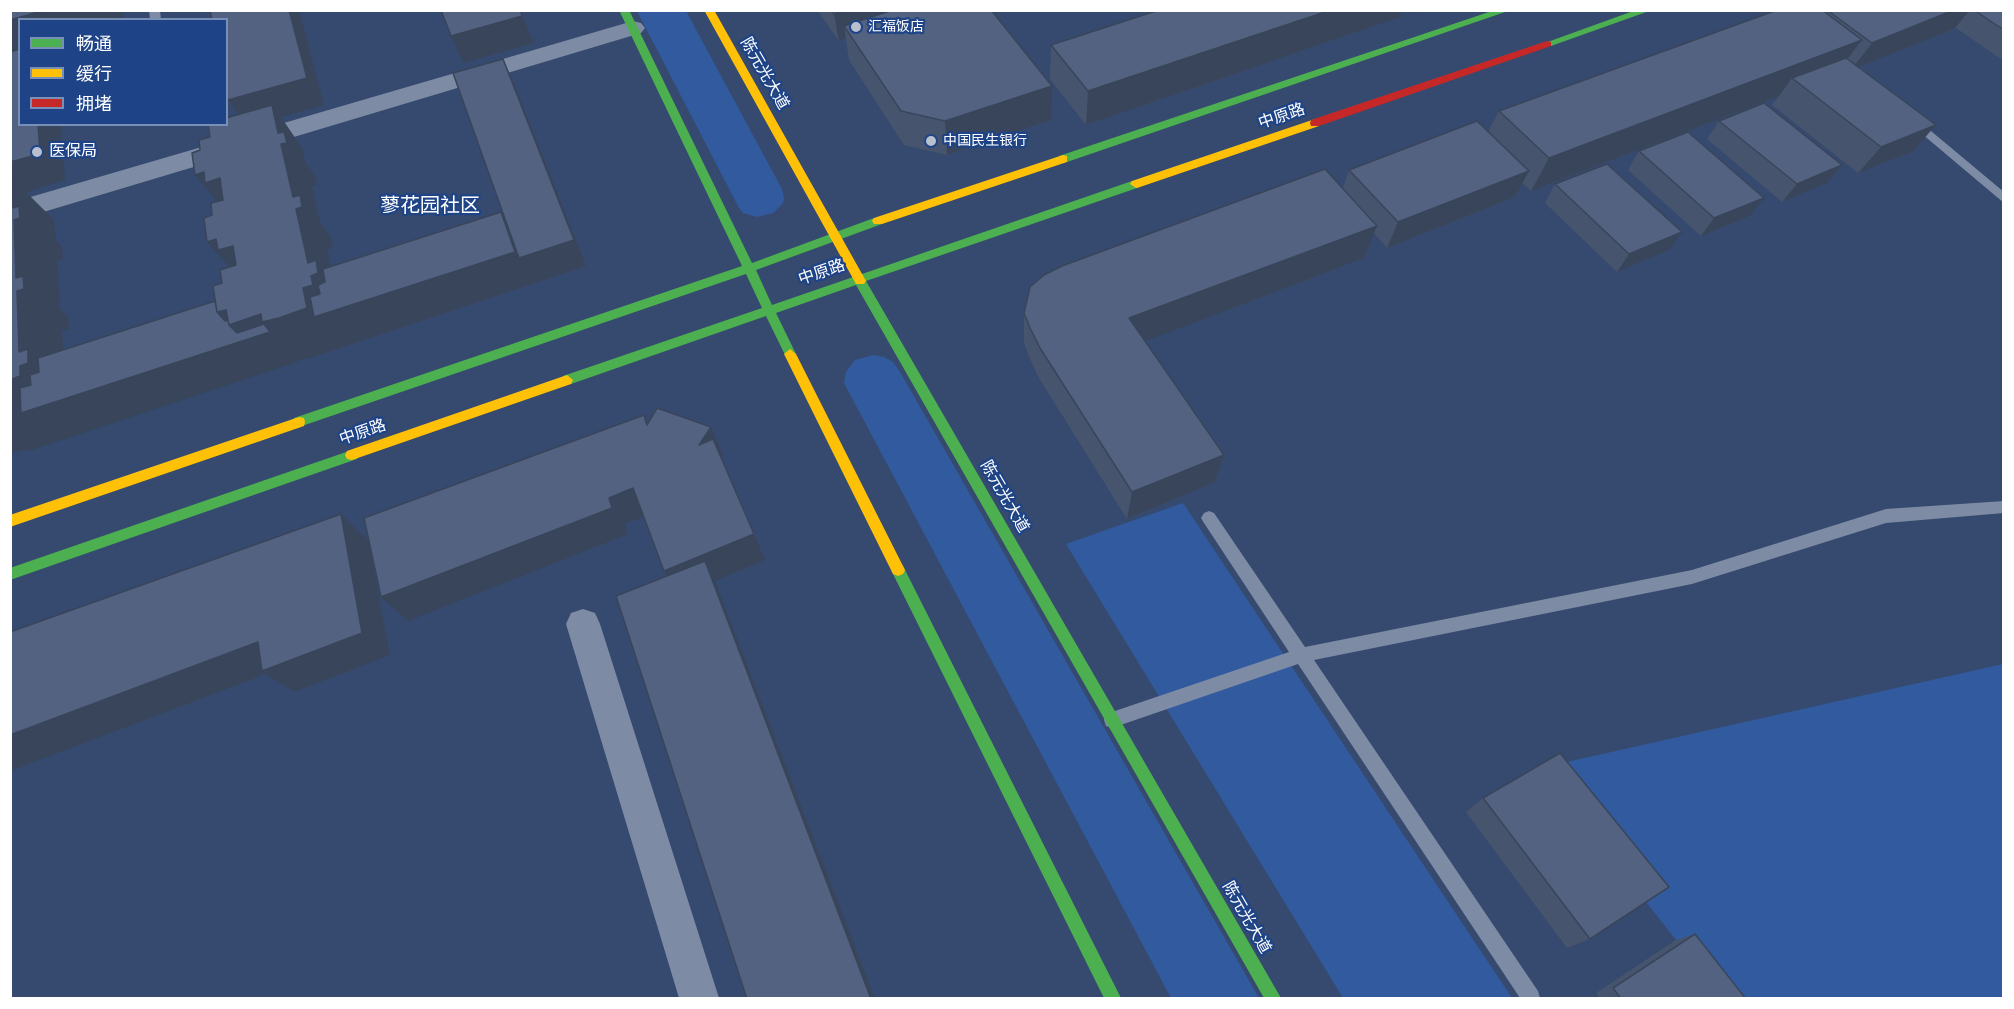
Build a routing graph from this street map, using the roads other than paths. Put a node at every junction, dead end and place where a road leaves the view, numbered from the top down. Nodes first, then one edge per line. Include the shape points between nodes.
1 (709, 10) edge
2 (1506, 10) edge
3 (1647, 10) edge
4 (628, 19) edge
5 (1903, 112) edge
6 (2004, 199) edge
7 (10, 213) edge
8 (837, 235) junction
9 (747, 269) junction
10 (859, 278) junction
11 (769, 309) junction
12 (2004, 507) edge
13 (1209, 518) dead end
14 (10, 521) edge
15 (10, 574) edge
16 (583, 624) dead end
17 (1302, 656) junction
18 (1112, 720) junction
19 (699, 999) edge
20 (1113, 999) edge
21 (1273, 999) edge
22 (1531, 999) edge

1 - 8 main road, 陈元光大道
2 - 8 main road, 中原路
3 - 10 main road, 中原路
4 - 7 street
4 - 9 main road
5 - 6 lane
8 - 9 main road, 中原路
8 - 10 main road, 陈元光大道
9 - 11 main road
9 - 14 main road, 中原路
10 - 11 main road, 中原路
10 - 18 main road, 陈元光大道
11 - 15 main road, 中原路
11 - 20 main road
12 - 17 lane via 1886,516 1692,577
13 - 17 lane
16 - 19 street
17 - 18 lane
17 - 22 lane
18 - 21 main road, 陈元光大道

